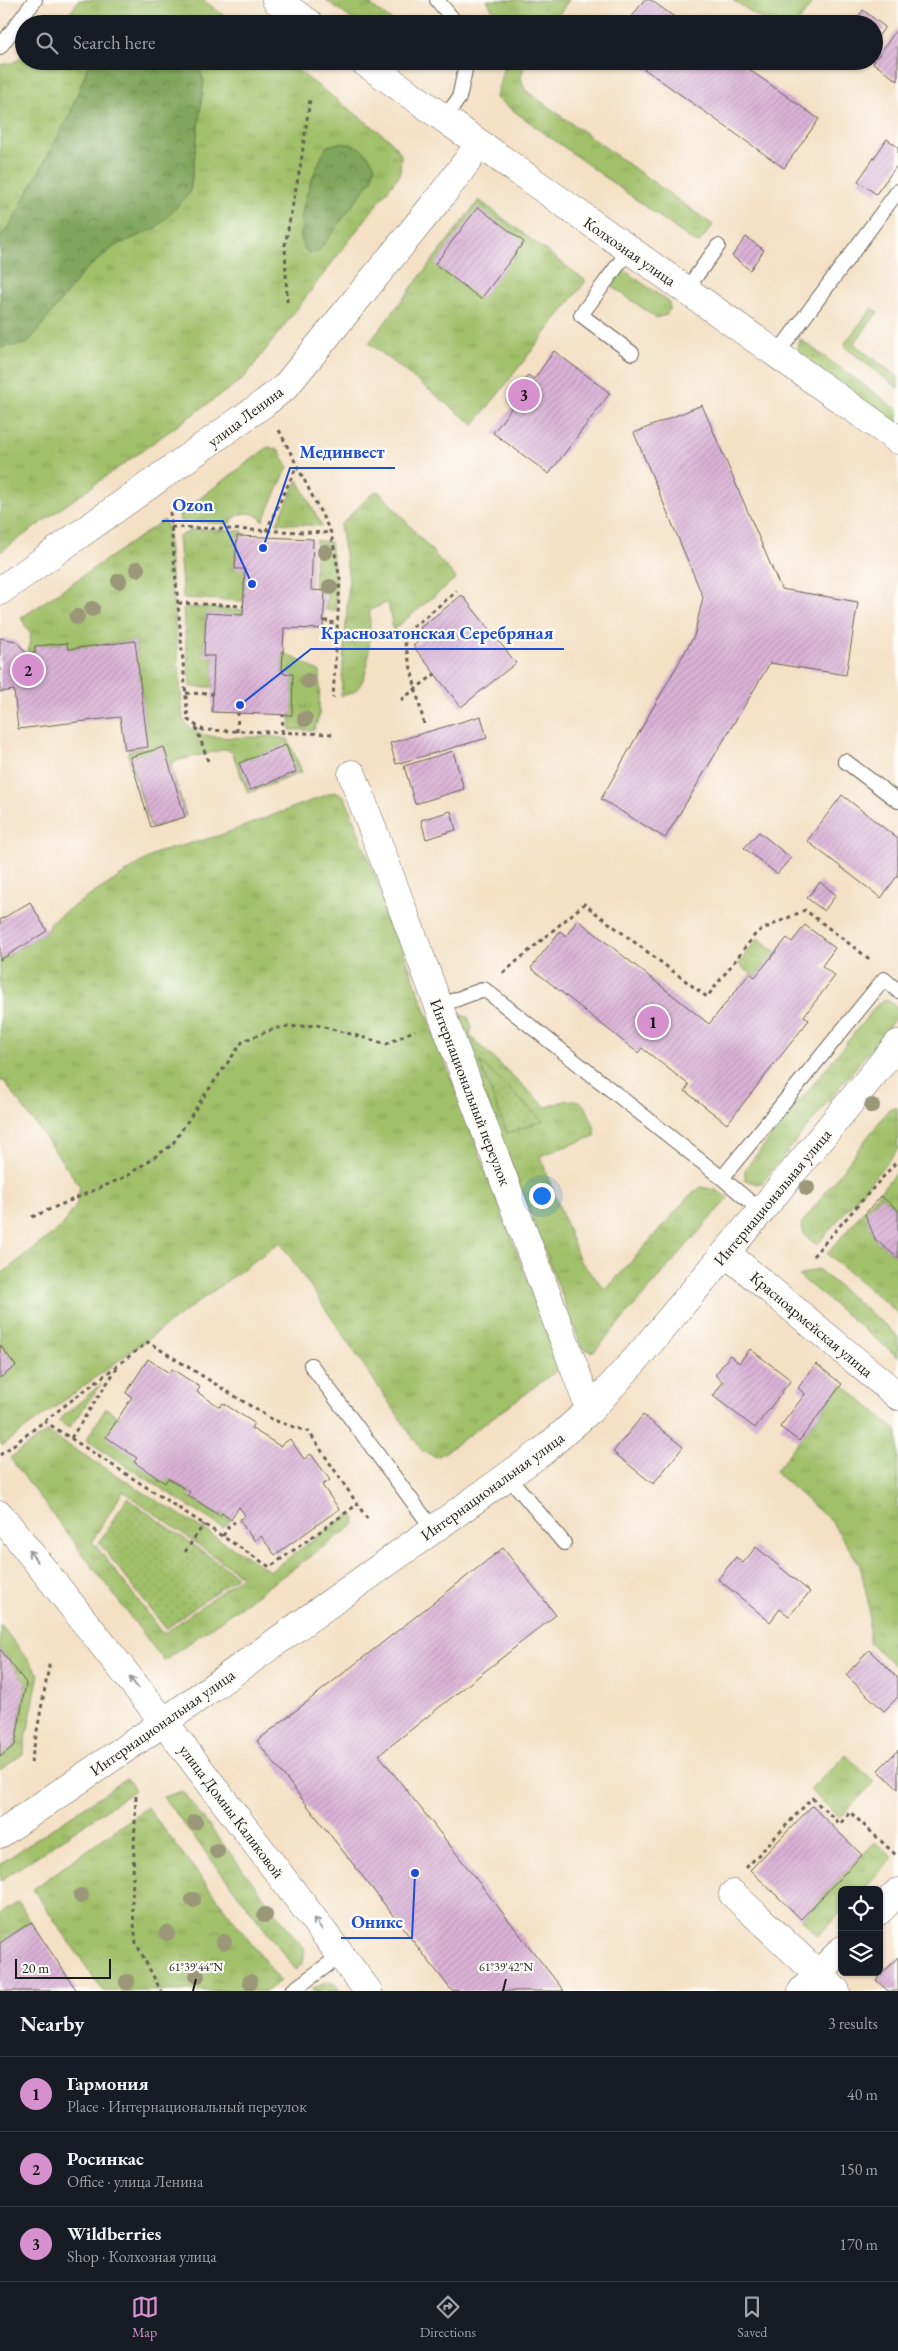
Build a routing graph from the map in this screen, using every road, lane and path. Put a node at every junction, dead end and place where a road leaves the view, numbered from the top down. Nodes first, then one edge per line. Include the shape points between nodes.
1 (35, 0) edge
2 (276, 0) edge
3 (437, 0) edge
4 (24, 15) edge
5 (297, 15) edge
6 (450, 15) edge
7 (15, 27) edge
8 (0, 47) edge
9 (376, 70) edge
10 (465, 70) edge
11 (310, 99) dead end
12 (444, 119) junction
13 (480, 144) junction
14 (898, 191) edge
15 (718, 246) dead end
16 (629, 250) junction
17 (686, 290) junction
18 (287, 302) dead end
19 (632, 353) dead end
20 (777, 354) junction
21 (279, 430) dead end
22 (898, 440) edge
23 (298, 465) junction
24 (170, 512) dead end
25 (171, 526) junction
26 (266, 531) junction
27 (331, 533) junction
28 (0, 590) edge
29 (457, 591) dead end
30 (178, 603) junction
31 (243, 606) dead end
32 (324, 621) dead end
33 (338, 638) junction
34 (435, 674) dead end
35 (416, 690) junction
36 (186, 693) junction
37 (212, 694) dead end
38 (333, 698) dead end
39 (401, 700) dead end
40 (238, 713) dead end
41 (283, 715) dead end
42 (424, 724) dead end
43 (196, 727) junction
44 (237, 732) junction
45 (282, 733) junction
46 (336, 734) dead end
47 (208, 761) dead end
48 (845, 761) dead end
49 (352, 774) dead end
50 (898, 801) edge
51 (878, 965) dead end
52 (484, 989) junction
53 (898, 991) edge
54 (441, 1011) junction
55 (898, 1044) edge
56 (898, 1160) edge
57 (722, 1178) junction
58 (761, 1211) junction
59 (32, 1217) dead end
60 (726, 1253) junction
61 (814, 1256) dead end
62 (121, 1363) junction
63 (311, 1365) dead end
64 (898, 1396) edge
65 (590, 1410) junction
66 (44, 1421) junction
67 (71, 1438) junction
68 (0, 1455) edge
69 (508, 1476) junction
70 (358, 1504) junction
71 (0, 1515) edge
72 (368, 1520) dead end
73 (235, 1522) dead end
74 (204, 1524) junction
75 (433, 1530) junction
76 (223, 1536) junction
77 (564, 1543) dead end
78 (185, 1552) dead end
79 (50, 1662) dead end
80 (164, 1722) junction
81 (31, 1763) dead end
82 (136, 1796) dead end
83 (0, 1834) edge
84 (898, 1857) edge
85 (738, 1882) joint
86 (898, 1892) edge
87 (883, 1907) edge
88 (341, 1955) junction
89 (838, 1956) edge
90 (819, 1986) edge
91 (161, 1991) edge
92 (292, 1991) edge
93 (368, 1991) edge

1 - 4 lane
2 - 5 street
3 - 6 lane
7 - 8 lane
9 - 12 street, Колхозная улица
10 - 12 lane via 459,98
11 - 18 path via 285,245
12 - 13 street, Колхозная улица
13 - 16 street, Колхозная улица
13 - 28 street, улица Ленина via 285,387
14 - 20 lane
15 - 17 lane
16 - 17 street, Колхозная улица
16 - 19 lane via 581,316
17 - 20 street, Колхозная улица
20 - 22 street, Колхозная улица
21 - 23 path
23 - 26 path
23 - 27 path
24 - 25 path
25 - 26 path
25 - 30 path
26 - 27 path
27 - 33 path via 340,579
29 - 35 path via 403,634
30 - 31 path
30 - 36 path
32 - 33 path via 332,621 332,638
33 - 38 path
34 - 35 path
35 - 39 path
35 - 42 path
36 - 37 path
36 - 43 path via 188,720
40 - 44 path
41 - 45 path
43 - 44 path
43 - 47 path
44 - 45 path
45 - 46 path
48 - 50 lane
49 - 54 street, Интернациональный переулок
51 - 52 path via 805,910 757,932 707,997 584,904
52 - 54 lane
52 - 57 lane
53 - 57 lane via 884,979
54 - 59 path via 387,1044 317,1025 276,1028 243,1041 172,1145 126,1177
54 - 65 street, Интернациональный переулок
55 - 58 street, Интернациональная улица
56 - 61 path
57 - 58 lane
58 - 60 street, Интернациональная улица
60 - 64 street, Красноармейская улица
60 - 65 street, Интернациональная улица
62 - 66 path
62 - 67 path
62 - 70 path via 148,1342 273,1420 309,1432
63 - 75 lane
65 - 69 street, Интернациональная улица
66 - 67 path
66 - 68 path
67 - 74 path
69 - 75 street, Интернациональная улица
69 - 77 lane
70 - 72 path
70 - 76 path via 270,1567
80 -> 71 street, улица Домны Каликовой
73 - 76 path
74 - 76 path
74 - 78 path
75 - 80 street, Интернациональная улица
79 - 81 path
80 - 83 street, Интернациональная улица
88 -> 80 street, улица Домны Каликовой
82 - 91 path via 132,1903 136,1943
84 - 85 path via 850,1812 840,1824 812,1798
85 - 90 street
86 - 87 street
88 - 92 lane
88 - 93 street, улица Домны Каликовой
89 - 90 street

